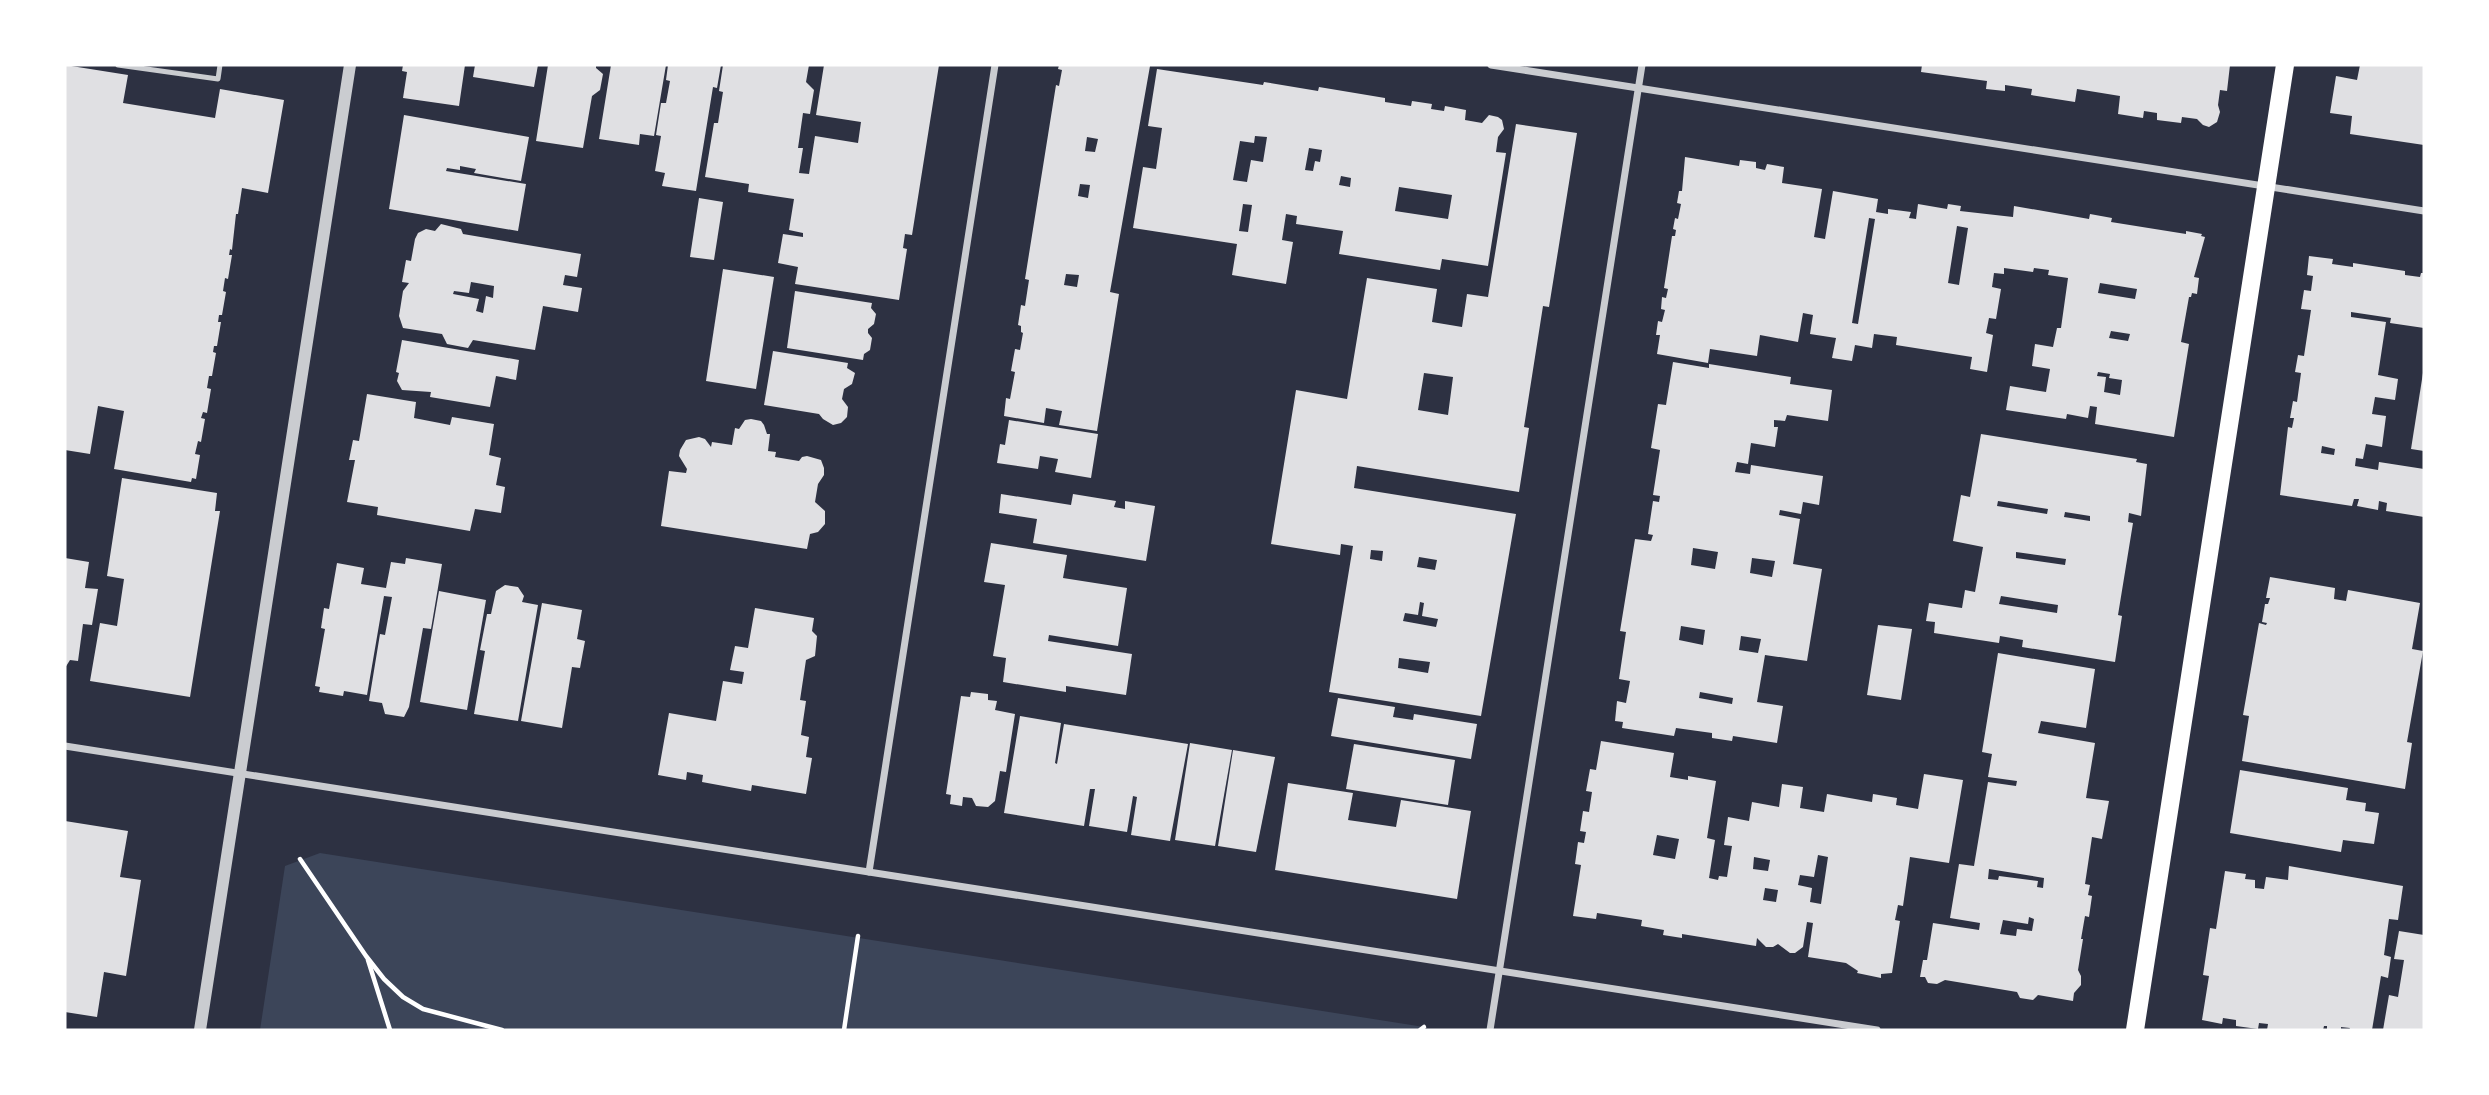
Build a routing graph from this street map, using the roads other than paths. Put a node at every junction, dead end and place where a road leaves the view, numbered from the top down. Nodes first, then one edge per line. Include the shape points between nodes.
1 (118, 65) edge
2 (220, 65) edge
3 (351, 65) edge
4 (995, 65) edge
5 (1491, 65) edge
6 (1642, 65) edge
7 (2285, 65) edge
8 (1638, 88) junction
9 (2267, 186) junction
10 (2424, 211) edge
11 (65, 746) edge
12 (240, 774) junction
13 (869, 873) junction
14 (1499, 971) junction
15 (200, 1030) edge
16 (1490, 1030) edge
17 (1877, 1030) edge
18 (2135, 1030) edge

1 - 2 lane via 218,79
3 - 12 street
4 - 13 street
5 - 8 street
6 - 8 street
7 - 9 main road
8 - 9 street
8 - 14 street
9 - 10 street
9 - 18 main road
11 - 12 street
12 - 13 street
12 - 15 street
13 - 14 street
14 - 16 street
14 - 17 street

